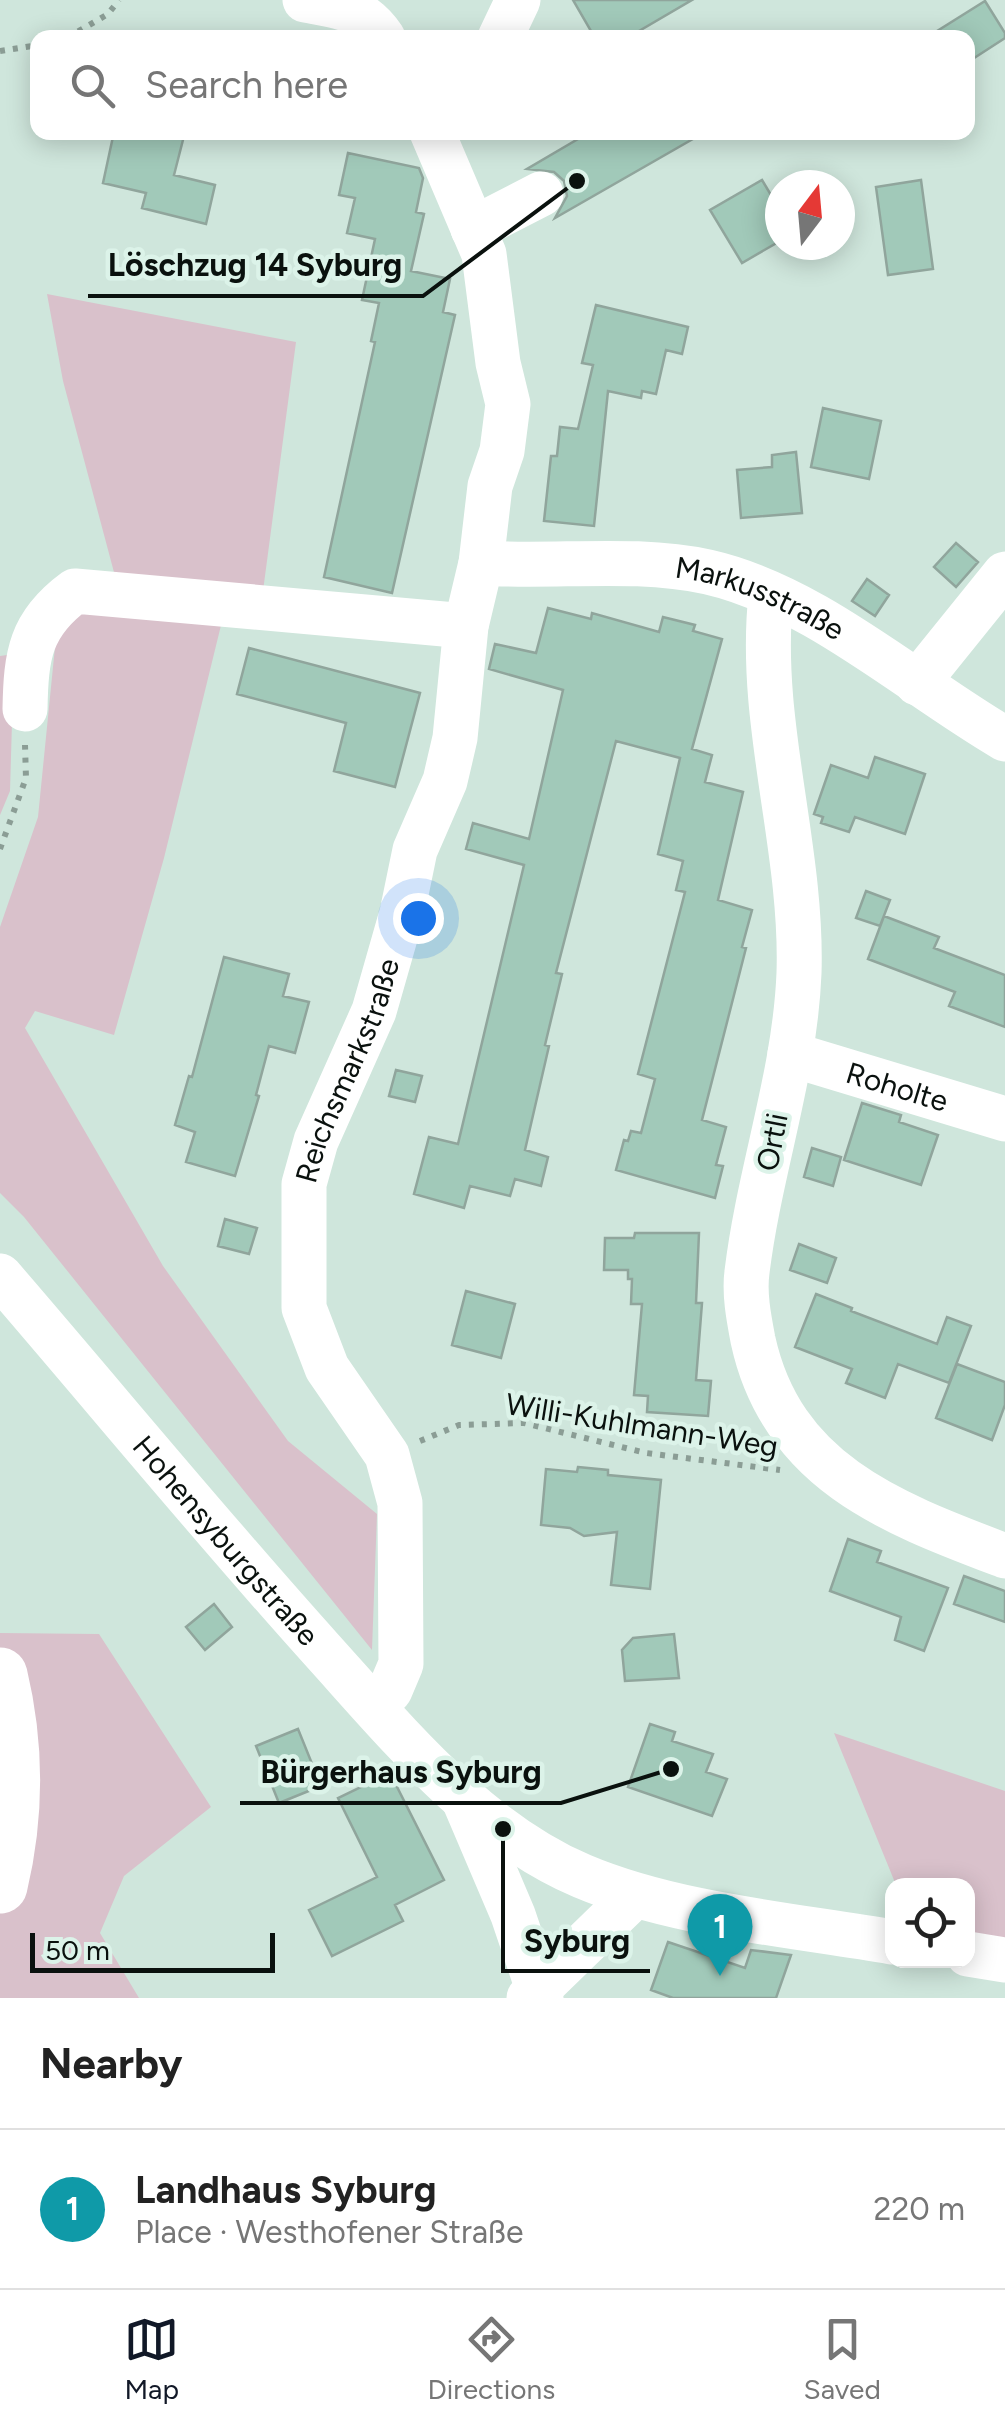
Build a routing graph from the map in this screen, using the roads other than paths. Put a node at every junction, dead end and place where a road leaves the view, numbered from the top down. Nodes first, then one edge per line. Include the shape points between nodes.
1 (305, 0) edge
2 (518, 0) edge
3 (378, 30) edge
4 (504, 30) edge
5 (440, 140) edge
6 (541, 194) dead end
7 (473, 228) junction
8 (481, 562) junction
9 (1005, 574) edge
10 (770, 595) junction
11 (466, 626) junction
12 (917, 683) junction
13 (24, 708) road end
14 (1005, 740) edge
15 (790, 1054) junction
16 (1005, 1119) edge
17 (0, 1276) edge
18 (1005, 1556) edge
19 (0, 1674) edge
20 (374, 1707) junction
21 (463, 1796) junction
22 (0, 1886) edge
23 (634, 1896) junction
24 (885, 1941) edge
25 (975, 1955) edge
26 (1005, 1960) edge
27 (536, 1995) edge

1 - 3 street via 360,14
2 - 4 street
5 - 7 street, Reichsmarkstraße
6 - 7 street
7 - 8 street, Reichsmarkstraße via 486,266 508,404
8 - 10 street, Markusstraße via 710,572
8 - 11 street, Reichsmarkstraße
9 - 12 street
10 - 12 street, Markusstraße via 808,610
10 - 15 street, Ortli via 766,639 796,893 798,974
11 - 13 street via 75,592 50,610 38,632 26,667
11 - 20 street, Reichsmarkstraße via 446,782 415,850 374,1011 316,1141 304,1184 304,1308 328,1368 387,1455 400,1503 400,1664
12 - 14 street, Markusstraße
15 - 16 street, Roholte
15 - 18 street, Ortli via 746,1277 759,1367 801,1440 836,1477 876,1503
17 - 20 street, Hohensyburgstraße
19 - 22 main road via 11,1720 14,1784
20 - 21 street, Hohensyburgstraße
21 - 23 street, Hohensyburgstraße via 538,1852
21 - 27 street, Hohensyburgstraße
23 - 24 street
23 - 27 street, Hohensyburgstraße
25 - 26 street

